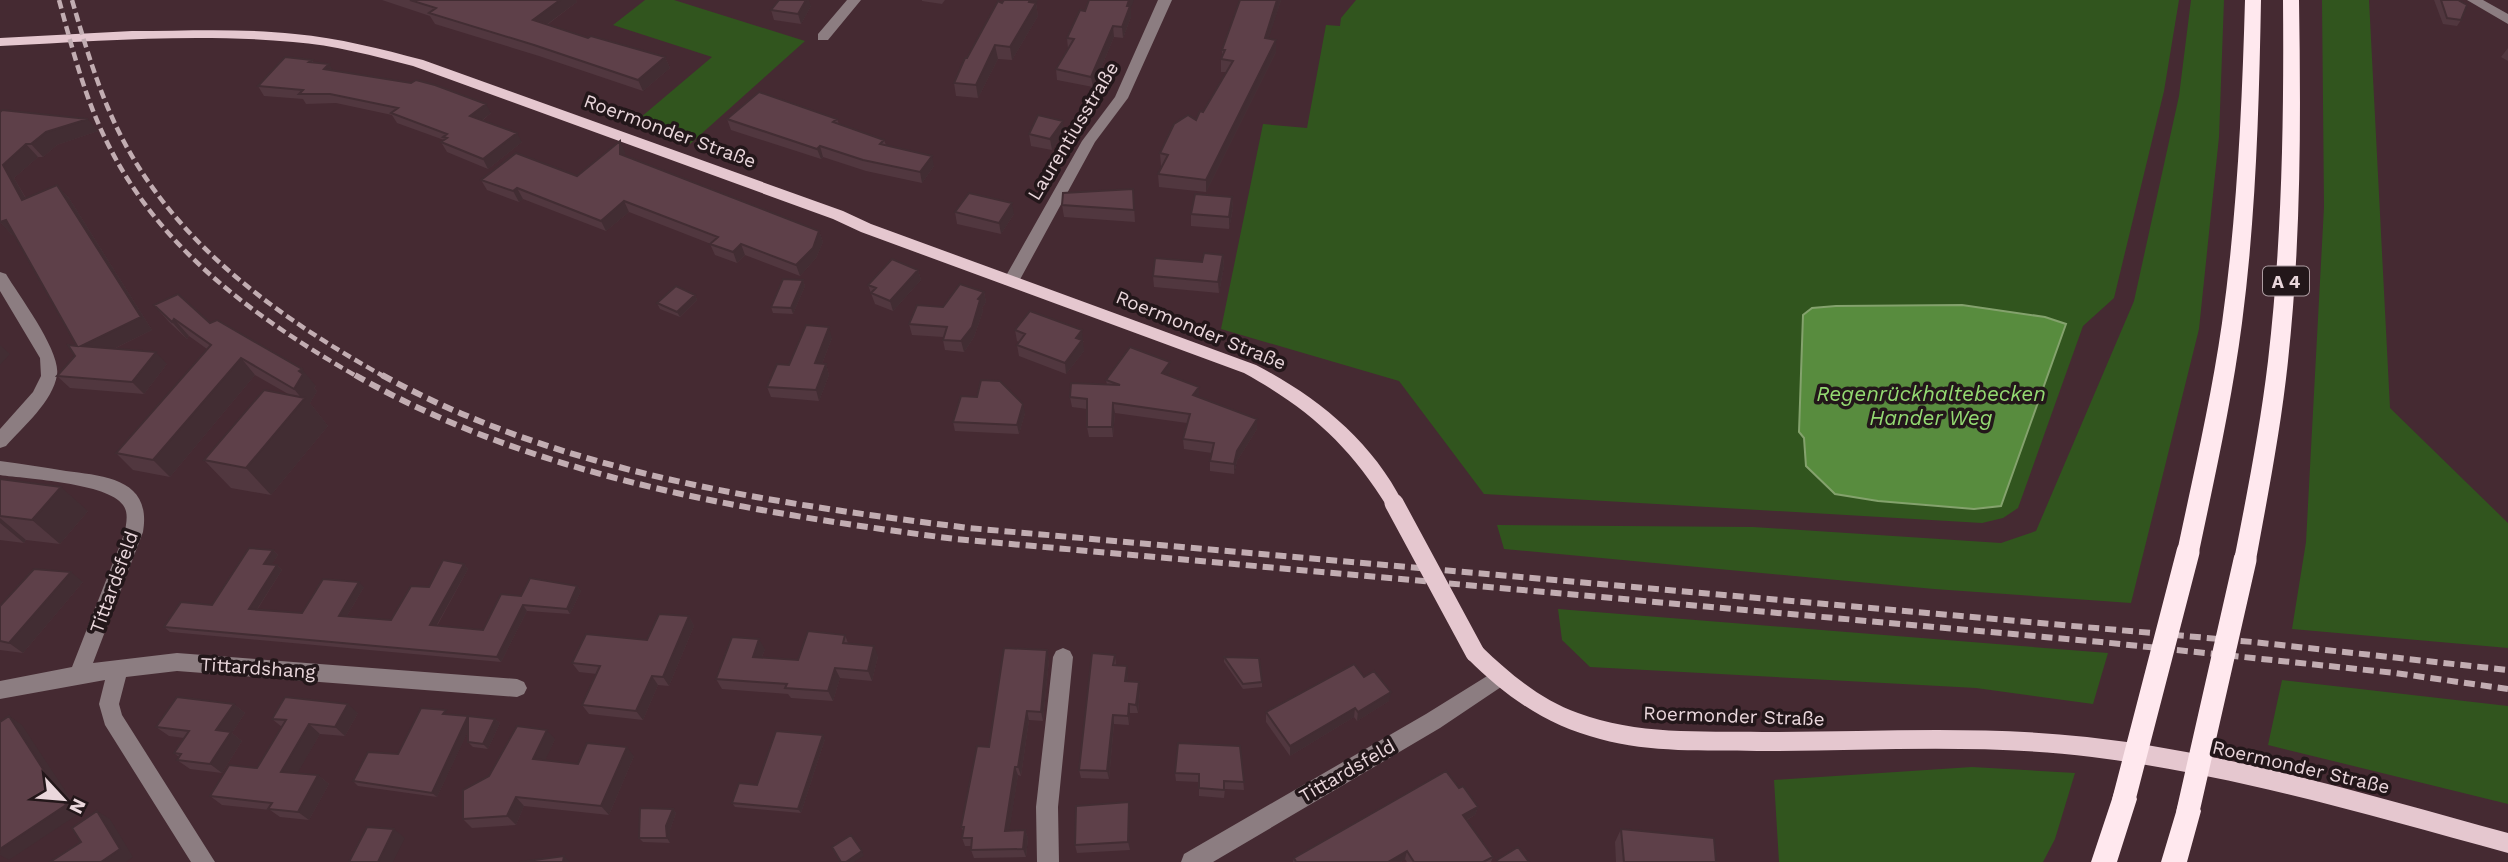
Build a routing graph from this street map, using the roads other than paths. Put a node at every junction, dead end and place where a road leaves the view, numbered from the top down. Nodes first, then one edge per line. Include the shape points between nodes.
1 (854, 0) edge
2 (1165, 0) edge
3 (2253, 0) edge
4 (2291, 0) edge
5 (2474, 0) edge
6 (2508, 20) edge
7 (823, 37) dead end
8 (0, 42) edge
9 (0, 278) edge
10 (1011, 281) junction
11 (0, 441) edge
12 (0, 468) edge
13 (1063, 657) dead end
14 (118, 669) junction
15 (79, 674) junction
16 (1500, 677) junction
17 (517, 688) dead end
18 (0, 690) edge
19 (2508, 843) edge
20 (204, 862) edge
21 (1048, 862) edge
22 (1192, 862) edge
23 (2104, 862) edge
24 (2174, 862) edge

1 - 7 street
2 - 10 street, Laurentiusstraße via 1121,98 1073,169
3 - 23 highway, A 4, bridge via 2249,138 2234,311 2188,552
4 - 24 highway, A 4, bridge via 2293,149 2281,338 2245,560
5 - 6 street
8 - 10 main road, Roermonder Straße via 253,35 328,42 386,54
9 - 11 street via 48,358 48,376 39,396
10 - 16 main road, Roermonder Straße, bridge via 1250,369 1326,415 1349,439 1394,503 1475,653
12 - 15 street, Tittardsfeld via 107,484 132,501 137,516 134,532
13 - 21 street via 1047,807
14 - 15 street, Tittardshang
14 - 17 street, Tittardshang via 177,662
14 - 20 street via 109,704 112,718
15 - 18 street, Tittardshang
16 - 19 main road, Roermonder Straße via 1538,705 1581,725 1621,734 1667,740 1942,739 2089,747 2249,774
16 - 22 street, Tittardsfeld

